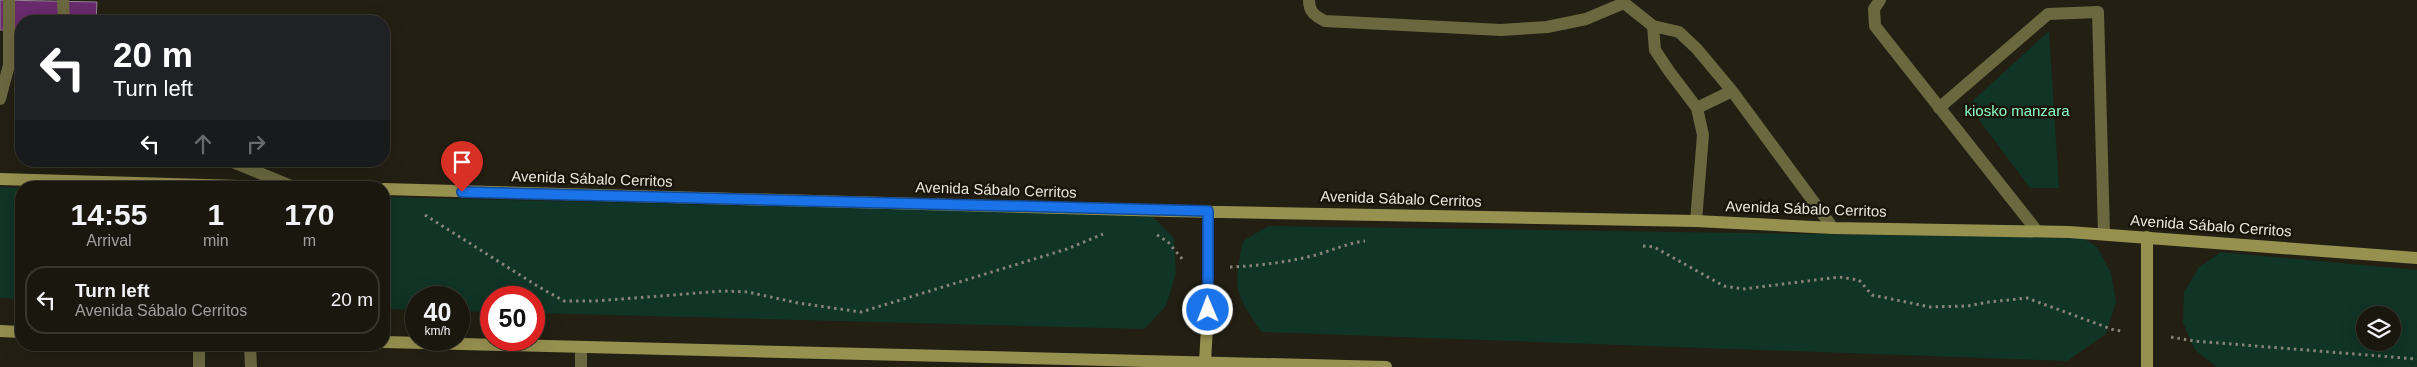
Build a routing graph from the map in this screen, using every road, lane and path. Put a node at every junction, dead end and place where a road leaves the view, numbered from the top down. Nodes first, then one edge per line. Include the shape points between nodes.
1 (9, 0) edge
2 (64, 0) edge
3 (1309, 0) edge
4 (1880, 0) edge
5 (1624, 2) edge
6 (64, 15) edge
7 (1653, 26) junction
8 (1732, 91) junction
9 (0, 98) edge
10 (1697, 108) junction
11 (1939, 108) junction
12 (245, 167) edge
13 (0, 179) edge
14 (74, 181) edge
15 (279, 181) edge
16 (390, 190) edge
17 (1208, 211) junction
18 (423, 214) dead end
19 (1696, 220) junction
20 (1833, 228) junction
21 (2037, 231) junction
22 (1111, 232) dead end
23 (1153, 233) dead end
24 (2104, 234) junction
25 (2147, 237) junction
26 (1368, 240) dead end
27 (1635, 244) dead end
28 (2417, 258) edge
29 (1207, 268) junction
30 (0, 331) edge
31 (15, 332) edge
32 (2147, 333) junction
33 (390, 342) edge
34 (581, 347) junction
35 (199, 351) edge
36 (250, 351) edge
37 (2417, 359) edge
38 (1129, 363) edge
39 (1205, 364) edge
40 (199, 367) edge
41 (251, 367) edge
42 (581, 367) edge
43 (1386, 367) edge
44 (2147, 367) edge

1 - 9 street via 9,65
2 - 6 street
3 - 5 street via 1314,15 1325,21 1500,30 1547,27 1586,19
4 - 11 street via 1874,9 1875,26
5 - 7 street
7 - 8 street via 1679,32
7 - 10 street via 1656,50 1668,72
8 - 10 street
8 - 20 street
10 - 19 street via 1703,135
11 - 21 street
11 - 24 street via 2048,14 2098,12
12 - 15 street
13 - 14 main road
16 - 17 main road, Avenida Sábalo Cerritos
17 - 19 main road, Avenida Sábalo Cerritos
17 - 29 main road
18 - 22 path via 564,300 748,292 861,312 1058,252
19 - 20 main road, Avenida Sábalo Cerritos
20 - 21 main road, Avenida Sábalo Cerritos
21 - 24 main road, Avenida Sábalo Cerritos
23 - 29 path via 1168,242 1187,263
24 - 25 main road, Avenida Sábalo Cerritos
25 - 28 main road, Avenida Sábalo Cerritos
25 - 32 main road
26 - 29 path via 1350,242 1317,255 1285,262
27 - 32 path via 1654,248 1724,286 1743,289 1839,277 1859,280 1872,295 1889,300 1930,307 1968,306 2027,298 2114,330
29 - 39 main road
30 - 31 main road
32 - 37 path via 2194,341
32 - 44 main road
33 - 34 main road
34 - 38 main road
34 - 42 street
35 - 40 street
36 - 41 street
38 - 39 main road
39 - 43 main road

